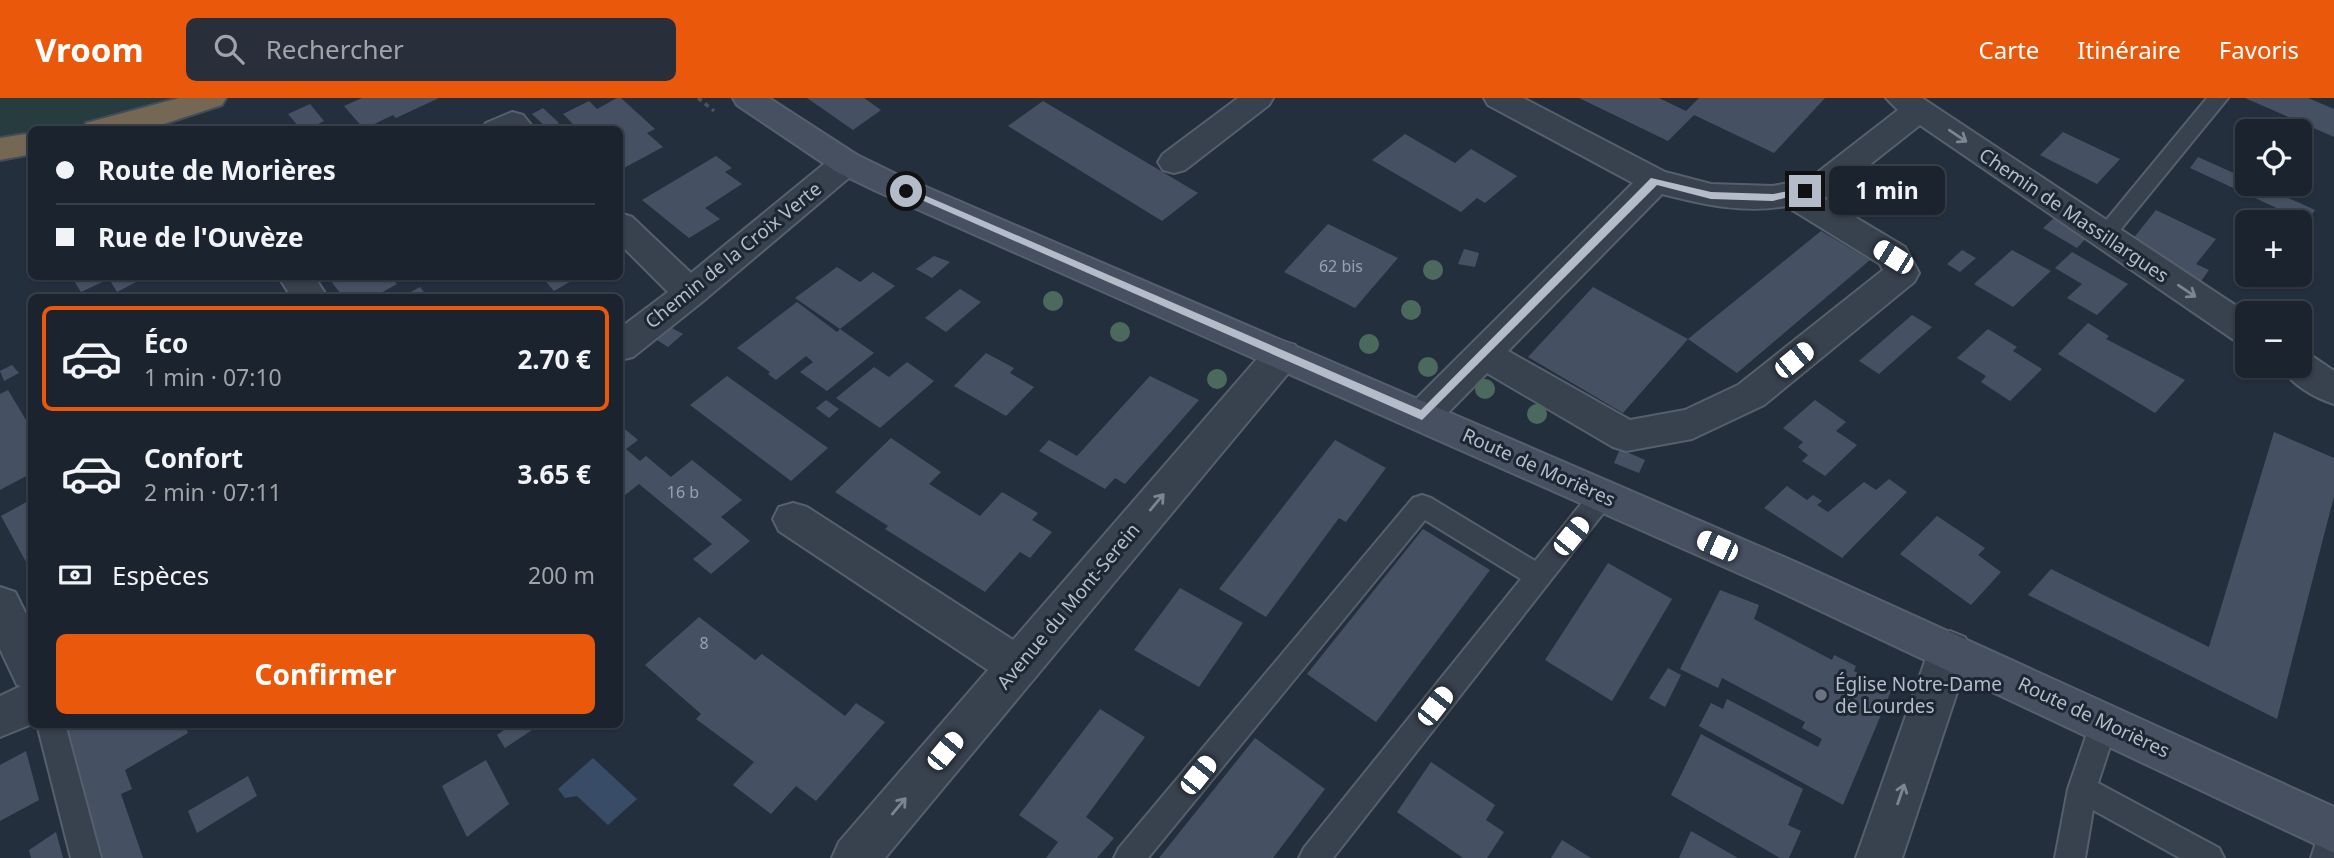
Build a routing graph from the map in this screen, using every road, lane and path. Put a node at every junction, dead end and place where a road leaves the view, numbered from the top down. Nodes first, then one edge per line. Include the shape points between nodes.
1 (211, 98) edge
2 (748, 98) edge
3 (1258, 98) edge
4 (1499, 98) edge
5 (2218, 98) edge
6 (1910, 104) edge
7 (115, 126) edge
8 (28, 144) edge
9 (0, 149) edge
10 (1174, 162) dead end
11 (846, 163) junction
12 (1655, 181) junction
13 (1791, 194) junction
14 (623, 228) edge
15 (2105, 235) junction
16 (691, 293) junction
17 (2235, 323) edge
18 (623, 344) edge
19 (1282, 355) junction
20 (1483, 355) junction
21 (2312, 375) edge
22 (2334, 390) edge
23 (1422, 416) junction
24 (1603, 495) junction
25 (793, 519) dead end
26 (1538, 576) junction
27 (0, 605) edge
28 (1950, 650) junction
29 (28, 663) edge
30 (1017, 666) junction
31 (28, 704) edge
32 (0, 717) edge
33 (2104, 722) junction
34 (52, 728) edge
35 (2082, 789) junction
36 (2332, 836) edge
37 (86, 858) edge
38 (855, 858) edge
39 (1129, 858) edge
40 (1314, 858) edge
41 (1879, 858) edge
42 (2070, 858) edge
43 (2209, 858) edge

1 - 7 highway
2 - 11 main road, Route de Morières
3 - 10 street
4 - 12 street
5 - 15 lane
6 - 13 street via 1819,188
6 -> 15 street, Chemin de Massillargues
8 - 9 highway
11 - 16 street, Chemin de la Croix Verte
11 - 19 main road, Route de Morières
12 - 13 street via 1711,195
12 - 20 street
13 - 20 street via 1893,257 1902,272 1751,395 1692,424 1626,436
14 - 16 street
15 -> 17 street, Chemin de Massillargues
16 - 18 street, Chemin de la Croix Verte
19 - 23 main road, Route de Morières
30 -> 19 street, Avenue du Mont-Serein
20 - 23 street
21 - 22 street
23 - 24 main road, Route de Morières
24 - 26 lane
24 - 28 main road, Route de Morières
25 - 30 street
26 - 39 lane via 1422,505
26 - 40 lane
27 - 29 street
28 - 33 main road, Route de Morières
41 -> 28 street
38 -> 30 street, Avenue du Mont-Serein
31 - 32 street
33 - 35 lane
33 - 36 main road, Route de Morières
34 - 37 lane
35 - 42 lane
35 - 43 lane

